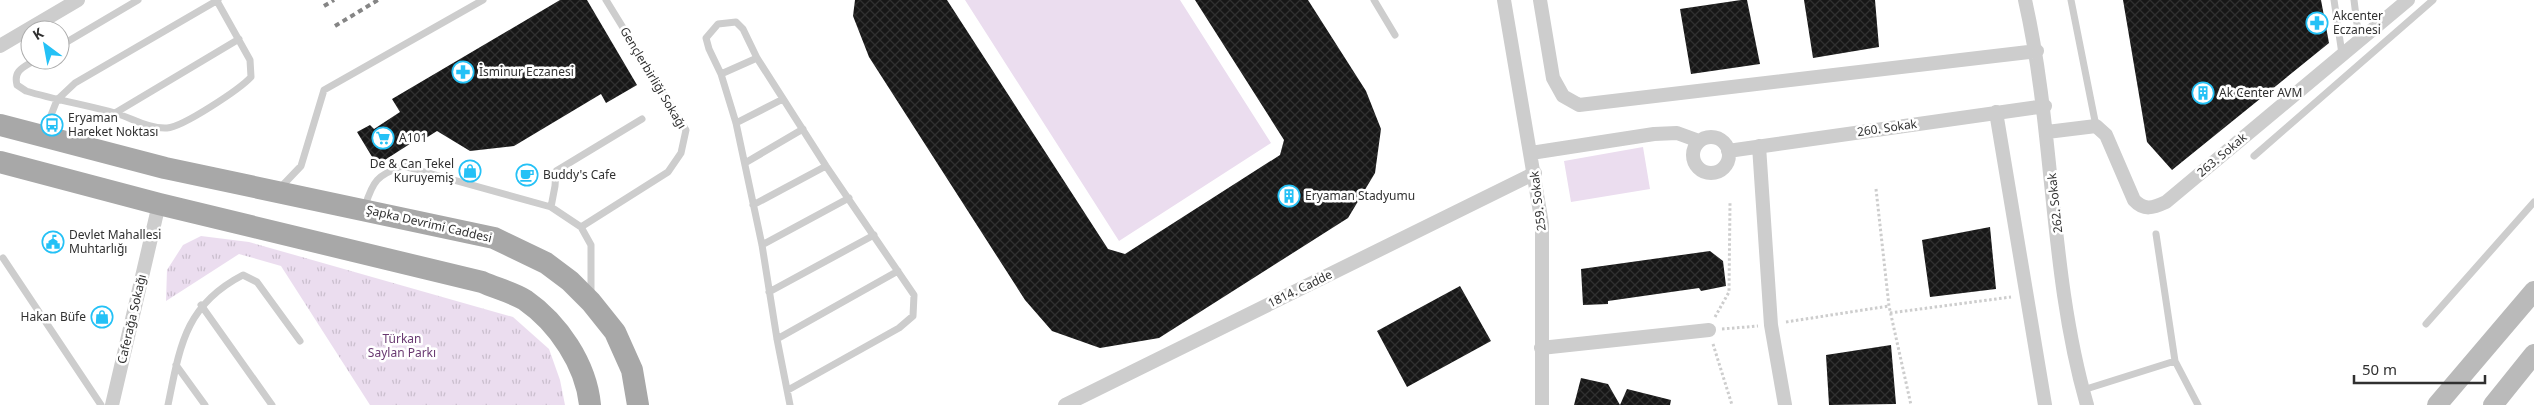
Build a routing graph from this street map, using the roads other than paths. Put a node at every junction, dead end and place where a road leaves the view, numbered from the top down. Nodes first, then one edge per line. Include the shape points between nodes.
1 (78, 0) edge
2 (138, 0) edge
3 (217, 0) edge
4 (483, 0) edge
5 (606, 0) edge
6 (1374, 0) edge
7 (1504, 0) edge
8 (1540, 0) edge
9 (2025, 0) edge
10 (2071, 0) edge
11 (2334, 0) edge
12 (2354, 0) edge
13 (2408, 0) edge
14 (2433, 0) edge
15 (1395, 35) dead end
16 (239, 39) junction
17 (70, 40) edge
18 (2359, 41) junction
19 (0, 46) edge
20 (2037, 51) junction
21 (2342, 55) junction
22 (757, 58) junction
23 (20, 69) edge
24 (721, 74) junction
25 (783, 99) junction
26 (57, 100) junction
27 (2045, 106) junction
28 (1996, 112) junction
29 (115, 113) junction
30 (642, 119) dead end
31 (736, 123) junction
32 (0, 125) edge
33 (2096, 126) junction
34 (803, 129) junction
35 (2047, 132) junction
36 (43, 136) junction
37 (1699, 141) junction
38 (1759, 146) junction
39 (1728, 151) junction
40 (1531, 153) junction
41 (2254, 156) dead end
42 (0, 162) edge
43 (745, 163) junction
44 (826, 166) junction
45 (165, 168) junction
46 (1535, 173) junction
47 (277, 191) junction
48 (849, 198) junction
49 (2534, 202) edge
50 (158, 204) junction
51 (753, 205) junction
52 (551, 208) junction
53 (364, 210) junction
54 (581, 227) junction
55 (2156, 234) dead end
56 (874, 235) junction
57 (762, 245) junction
58 (3, 258) dead end
59 (898, 271) junction
60 (2534, 290) edge
61 (769, 292) junction
62 (590, 302) junction
63 (201, 305) junction
64 (2426, 324) dead end
65 (1708, 330) road end
66 (777, 339) junction
67 (300, 341) dead end
68 (1542, 348) junction
69 (2534, 354) edge
70 (2175, 361) junction
71 (176, 365) junction
72 (788, 390) junction
73 (2082, 390) junction
74 (101, 405) edge
75 (112, 405) edge
76 (168, 405) edge
77 (205, 405) edge
78 (272, 405) edge
79 (590, 405) edge
80 (638, 405) edge
81 (790, 405) edge
82 (1065, 405) edge
83 (1542, 405) edge
84 (1785, 405) edge
85 (2045, 405) edge
86 (2087, 405) edge
87 (2198, 405) edge
88 (2437, 405) edge
89 (2493, 405) edge

1 - 19 street
2 - 17 lane
3 - 16 lane
3 - 26 lane via 75,83
4 - 47 lane via 324,90 300,166
5 - 54 lane, Gençlerbirliği Sokağı via 686,130 682,153 668,172
6 - 15 lane
7 - 40 street, 259. Sokak
8 - 20 street via 1553,78 1563,96 1579,105
9 - 20 street, 262. Sokak
10 - 33 lane
11 - 21 lane
12 - 18 lane
13 - 18 street, 263. Sokak
14 - 41 lane
16 - 29 lane
16 - 29 lane via 252,69 251,77 243,86 180,124 168,128 153,126
18 - 21 street, 263. Sokak
20 - 27 street, 262. Sokak
21 - 33 street, 263. Sokak via 2157,207 2148,208 2134,200 2106,135
22 - 24 lane
22 - 24 lane via 744,29 736,22 718,24 706,38
22 - 25 lane
23 - 26 lane via 15,78 17,85
24 - 31 lane
25 - 31 lane
25 - 34 lane
26 - 29 lane
26 - 36 lane
27 - 28 street, 260. Sokak
27 - 35 street, 262. Sokak
28 - 38 street, 260. Sokak
28 - 85 street
30 - 52 lane via 556,171
31 - 43 lane
32 - 36 main road, Şapka Devrimi Caddesi
33 - 35 street
34 - 43 lane
34 - 44 lane
35 - 73 street, 262. Sokak via 2065,302
36 - 45 main road, Şapka Devrimi Caddesi
37 - 39 street via 1717,138
37 - 39 street via 1693,157 1702,171 1714,172 1724,167
37 - 40 street via 1677,133 1654,134
38 - 39 street, 260. Sokak
38 - 84 street via 1771,325
40 - 46 street, 259. Sokak
42 - 50 main road
43 - 51 lane
44 - 48 lane
44 - 51 lane
45 - 47 main road, Şapka Devrimi Caddesi
45 - 50 main road
46 - 68 street, 259. Sokak via 1542,224
46 - 82 street, 1814. Cadde
47 - 53 main road, Şapka Devrimi Caddesi
48 - 56 lane
48 - 57 lane
49 - 64 lane
50 - 75 street, Caferağa Sokağı
50 - 79 main road via 482,282 524,299 550,321 565,340 580,368
51 - 57 lane
52 - 53 lane via 403,166 387,171 372,184
52 - 54 lane
53 - 62 main road, Şapka Devrimi Caddesi via 494,238 546,263
54 - 62 lane via 591,244
55 - 70 lane
56 - 59 lane
56 - 61 lane
57 - 61 lane
58 - 74 lane
59 - 66 lane
59 - 72 lane via 914,295 913,316 899,328
60 - 88 main road
61 - 66 lane
62 - 80 main road, Şapka Devrimi Caddesi via 615,332 632,370
63 - 67 lane via 223,285 243,275 257,282
63 - 71 lane via 189,327
63 - 78 lane
65 - 68 street
66 - 72 lane
68 - 83 street, 259. Sokak
69 - 89 main road
70 - 73 lane
70 - 87 lane
71 - 76 lane
71 - 77 lane
72 - 81 lane
73 - 86 street, 262. Sokak

